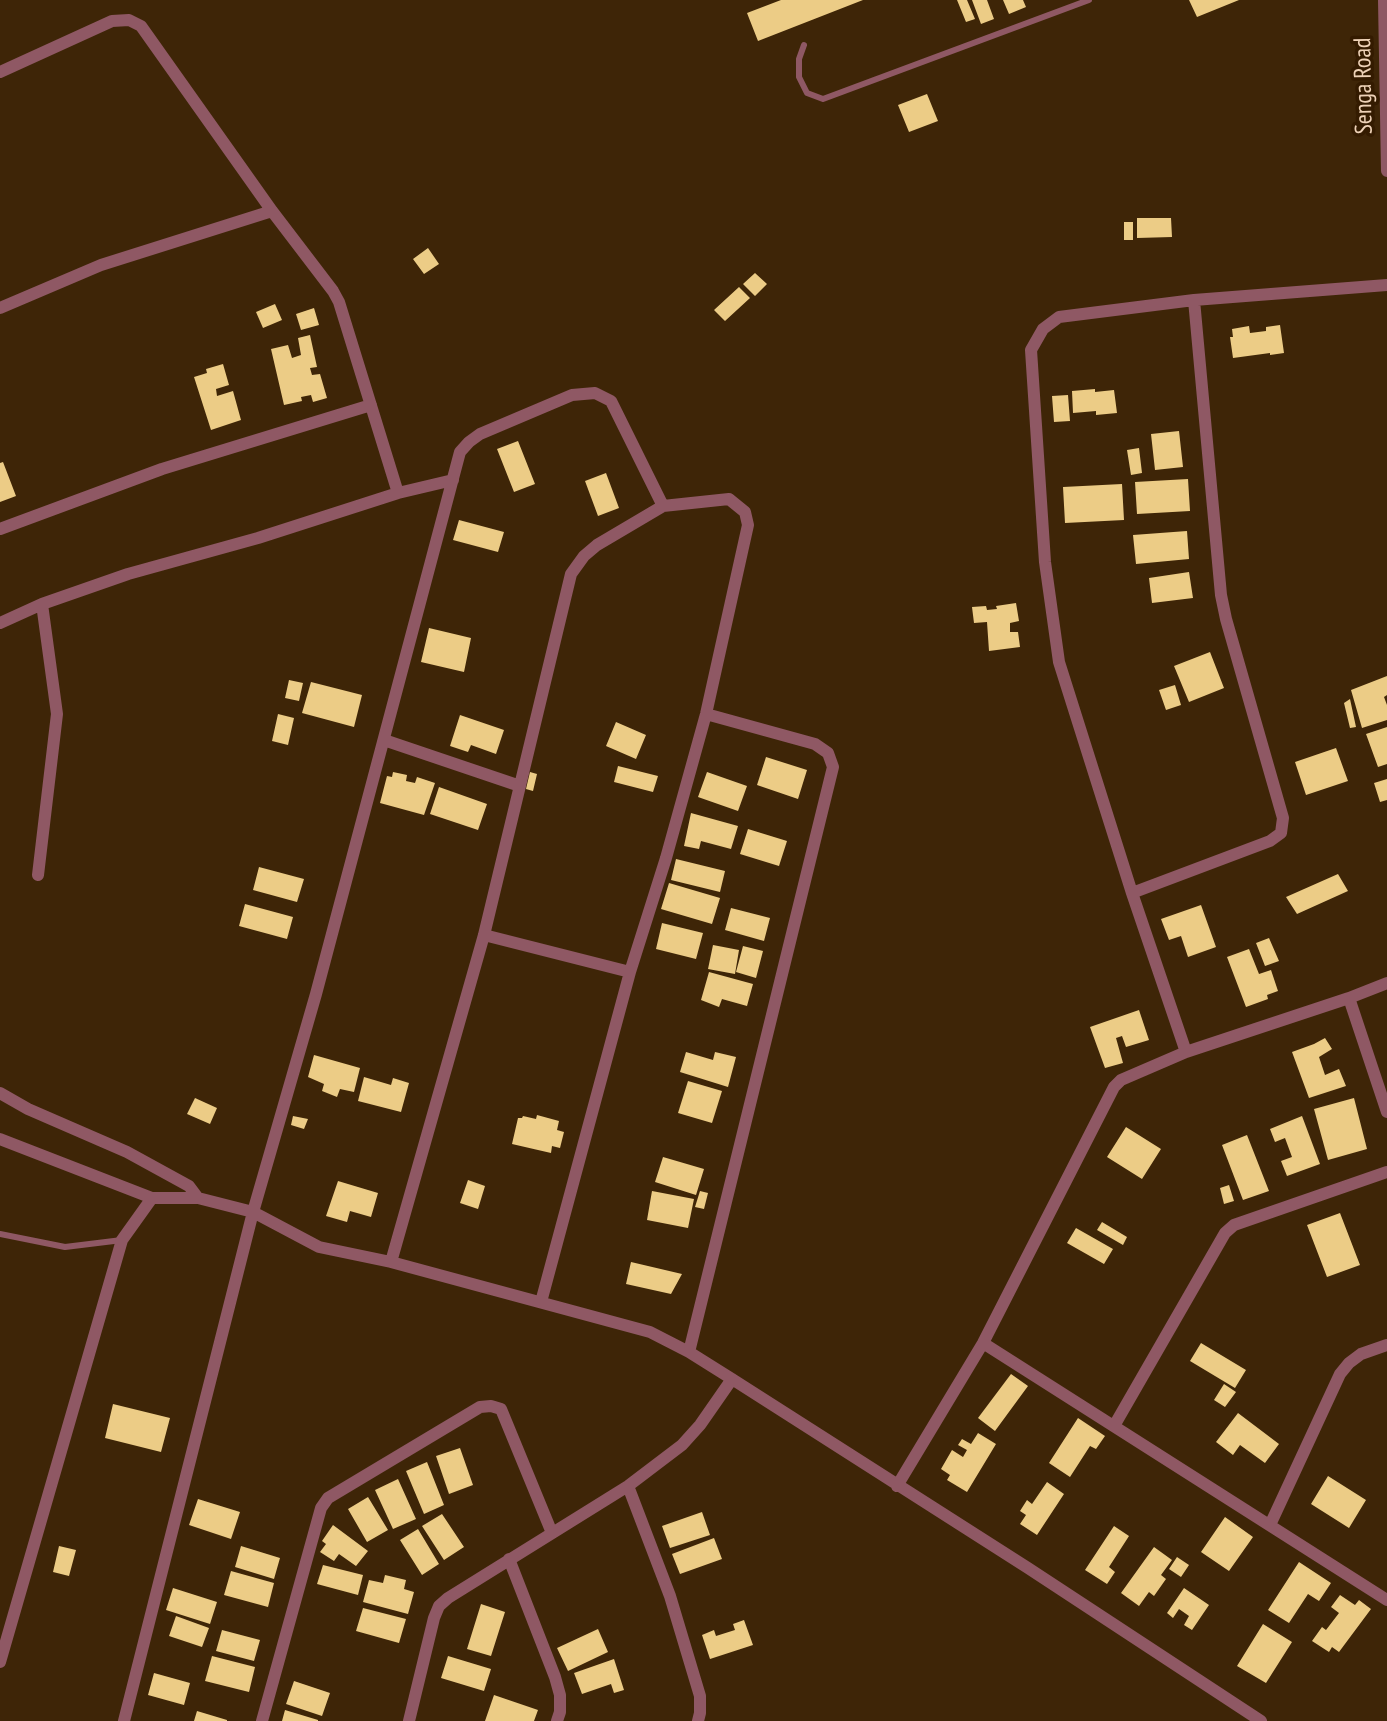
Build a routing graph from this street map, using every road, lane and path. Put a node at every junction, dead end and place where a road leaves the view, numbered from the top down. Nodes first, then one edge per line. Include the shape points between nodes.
1 (1089, 0) edge
2 (1384, 0) edge
3 (804, 45) dead end
4 (0, 72) edge
5 (1387, 171) edge
6 (272, 211) junction
7 (1387, 285) edge
8 (1194, 300) junction
9 (0, 308) edge
10 (371, 405) junction
11 (453, 480) junction
12 (398, 493) junction
13 (663, 506) junction
14 (0, 529) edge
15 (42, 604) junction
16 (0, 623) edge
17 (706, 714) junction
18 (384, 740) junction
19 (520, 786) junction
20 (38, 875) dead end
21 (1132, 893) junction
22 (484, 935) junction
23 (630, 972) junction
24 (1387, 983) edge
25 (1349, 998) junction
26 (1186, 1052) junction
27 (0, 1093) edge
28 (1387, 1112) edge
29 (0, 1139) edge
30 (1387, 1172) edge
31 (152, 1198) junction
32 (198, 1198) junction
33 (253, 1212) junction
34 (0, 1234) edge
35 (122, 1240) junction
36 (391, 1262) junction
37 (541, 1302) junction
38 (983, 1343) junction
39 (1387, 1345) edge
40 (689, 1352) junction
41 (732, 1379) junction
42 (1114, 1426) junction
43 (628, 1486) junction
44 (897, 1486) junction
45 (1270, 1525) junction
46 (552, 1532) junction
47 (509, 1559) junction
48 (1387, 1600) edge
49 (0, 1662) edge
50 (124, 1721) edge
51 (262, 1721) edge
52 (409, 1721) edge
53 (557, 1721) edge
54 (698, 1721) edge
55 (1261, 1721) edge

1 - 3 lane via 823,99 807,93 799,77
2 - 5 street, Senga Road
4 - 6 street via 112,21 129,20 141,26
6 - 9 street via 101,265
6 - 10 street via 339,302
7 - 8 street
8 - 21 street via 1221,595 1283,818 1281,833 1270,841
8 - 21 street via 1059,317 1043,329 1031,350 1045,562 1059,662
10 - 12 street
10 - 14 street via 162,469
11 - 12 street
11 - 13 street via 460,452 480,435 572,395 595,393 611,401
11 - 18 street
12 - 15 street
13 - 17 street via 729,499 745,512 748,525
13 - 19 street via 597,545 571,574
15 - 16 street
15 - 20 street via 57,714
17 - 23 street
17 - 40 street via 814,744 828,753 833,767
18 - 19 street
18 - 33 street
19 - 22 street
21 - 26 street
22 - 23 street
22 - 36 street
23 - 37 street
24 - 25 street
25 - 26 street
25 - 28 street
26 - 38 street via 1114,1087
27 - 32 street via 127,1152 189,1186
29 - 31 street
30 - 42 street via 1234,1225 1225,1233
31 - 32 street
31 - 35 street
32 - 33 street
33 - 36 street via 319,1247
33 - 50 street
34 - 35 lane via 65,1247
35 - 49 street
36 - 37 street
37 - 40 street via 650,1332
38 - 42 street
38 - 44 street
39 - 45 street via 1361,1354 1340,1374
40 - 41 street
41 - 43 street via 682,1444
41 - 44 street
42 - 45 street
43 - 46 street
43 - 54 street via 670,1596 700,1696
44 - 55 street
45 - 48 street
46 - 47 street
46 - 51 street via 501,1409 492,1406 480,1407 328,1498 321,1508
47 - 52 street via 439,1606
47 - 53 street via 555,1677

